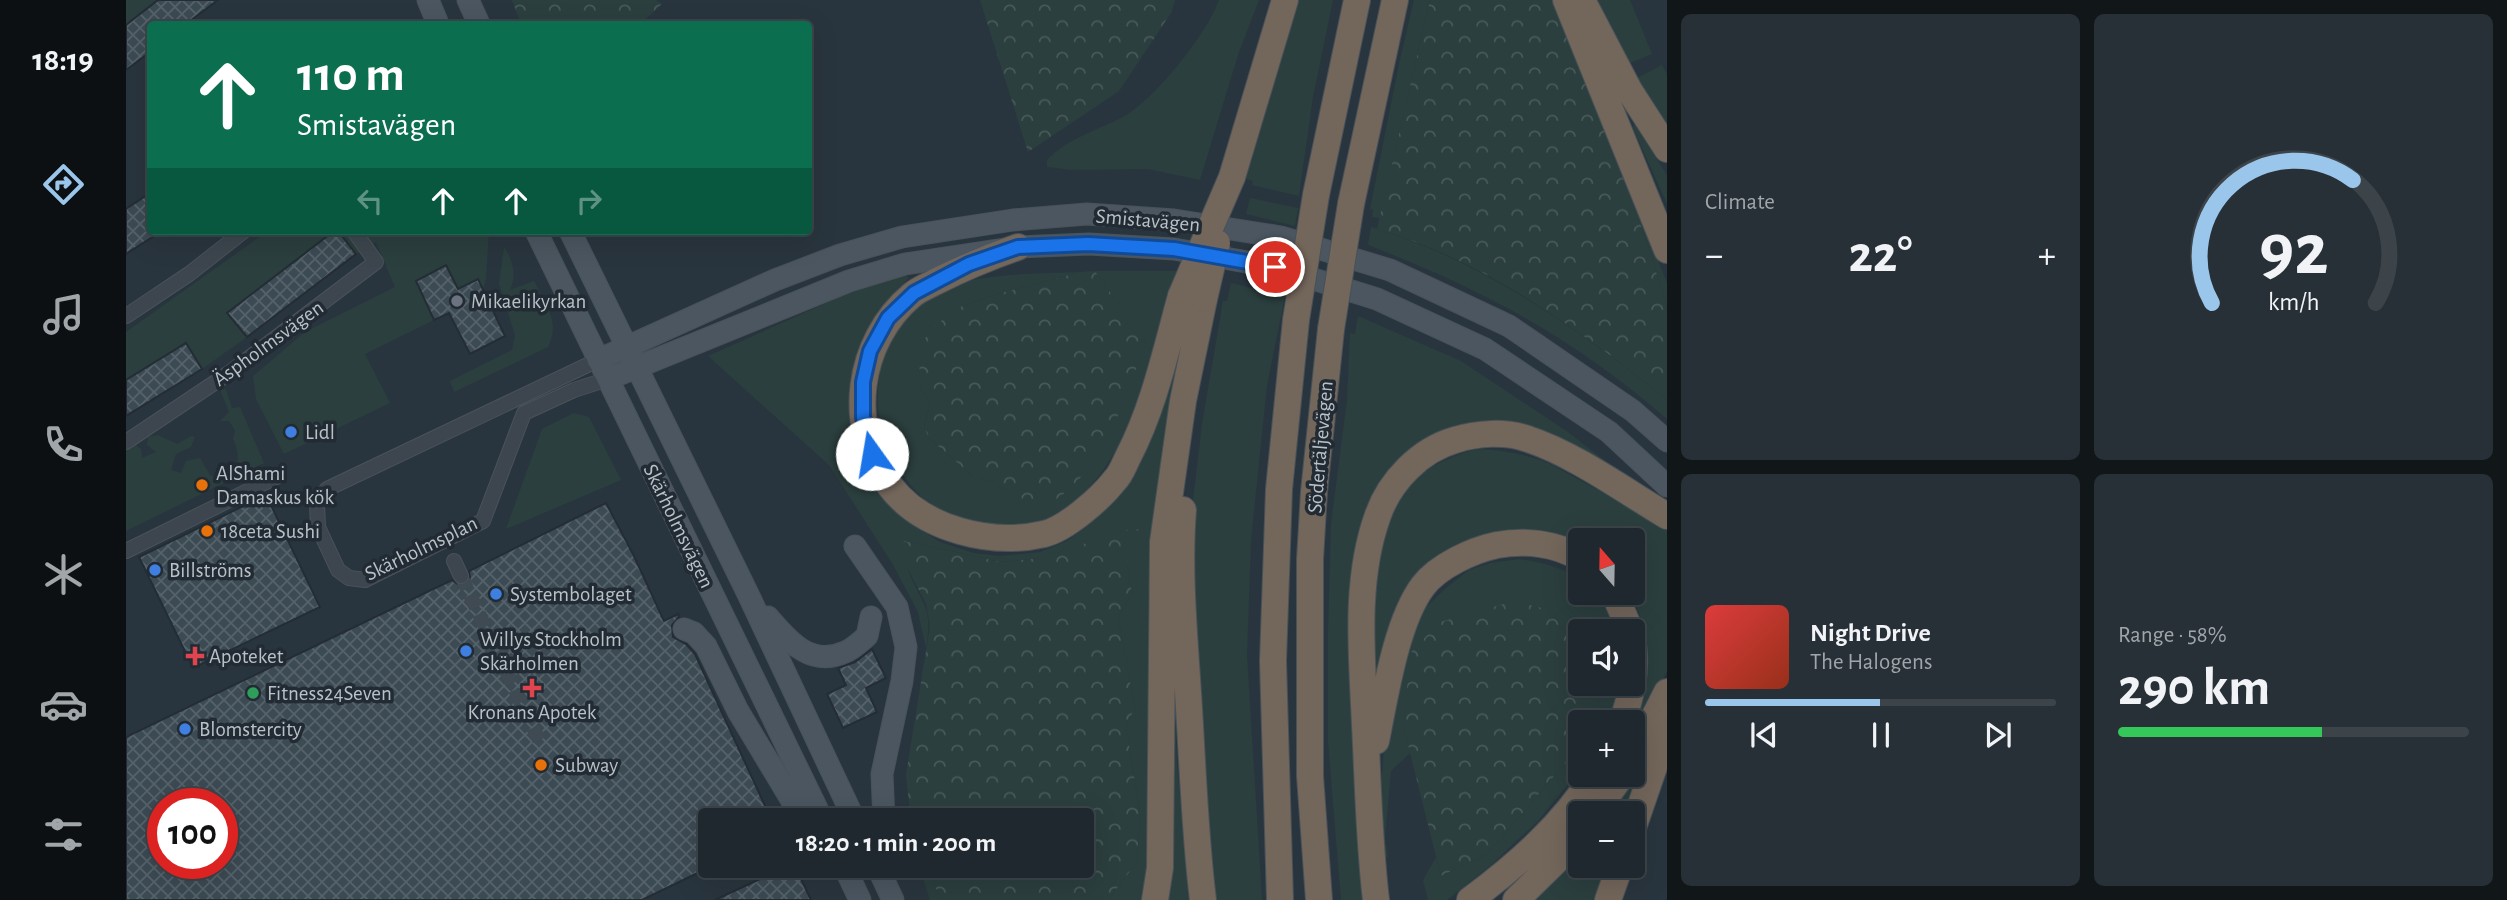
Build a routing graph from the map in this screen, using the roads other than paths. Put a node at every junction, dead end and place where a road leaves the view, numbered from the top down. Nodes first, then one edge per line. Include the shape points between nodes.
1 (428, 0) edge
2 (468, 0) edge
3 (1285, 0) edge
4 (1357, 0) edge
5 (1395, 0) edge
6 (1566, 0) edge
7 (1582, 0) edge
8 (437, 21) edge
9 (478, 21) edge
10 (1667, 149) edge
11 (239, 235) edge
12 (357, 235) edge
13 (538, 235) edge
14 (572, 235) edge
15 (1018, 247) junction
16 (1667, 250) edge
17 (1193, 298) junction
18 (126, 316) edge
19 (626, 347) junction
20 (598, 360) junction
21 (637, 368) junction
22 (608, 379) junction
23 (1667, 441) edge
24 (126, 442) edge
25 (278, 476) dead end
26 (1667, 486) edge
27 (1667, 516) edge
28 (855, 546) dead end
29 (126, 551) edge
30 (1568, 553) edge
31 (454, 561) dead end
32 (461, 576) tunnel mouth
33 (748, 594) junction
34 (872, 617) dead end
35 (684, 629) dead end
36 (1667, 692) edge
37 (1667, 729) edge
38 (1645, 735) edge
39 (1368, 783) junction
40 (1585, 787) edge
41 (1642, 801) edge
42 (796, 808) edge
43 (817, 808) edge
44 (849, 808) edge
45 (883, 808) edge
46 (1568, 846) edge
47 (845, 878) edge
48 (850, 878) edge
49 (883, 878) edge
50 (891, 878) edge
51 (1616, 878) edge
52 (858, 896) edge
53 (895, 900) edge
54 (1154, 900) edge
55 (1203, 900) edge
56 (1280, 900) edge
57 (1319, 900) edge
58 (1376, 900) edge
59 (1470, 900) edge
60 (1516, 900) edge
61 (1608, 900) edge

1 - 8 main road
2 - 9 main road
3 - 17 highway, bridge
4 - 56 highway, Södertäljevägen, bridge via 1316,195 1296,320 1279,489 1273,662
5 - 57 highway, Södertäljevägen, bridge via 1351,204 1331,328 1314,492 1310,776
6 - 16 highway
7 - 10 highway via 1629,90
11 - 18 street
12 - 24 street, Äspholmsvägen via 376,262 232,371
13 - 20 main road, Skärholmsvägen
14 - 19 main road, Skärholmsvägen
15 - 17 highway via 969,264 914,293 888,318 870,351 863,382 863,417 872,454 890,487 918,512 955,530 997,539 1046,534 1086,510 1117,479 1142,431
15 - 21 main road, Smistavägen via 905,264 849,281
15 - 26 main road, Smistavägen via 1088,244 1174,249 1275,267 1377,299 1485,349 1609,432
17 - 54 highway via 1163,542 1160,868
17 - 55 highway via 1181,540
19 - 20 main road, Smistavägen
19 - 21 main road, Skärholmsvägen
19 - 23 main road, Smistavägen via 775,280 902,237 1087,214 1174,220 1281,237 1390,270 1509,326 1633,411
20 - 22 main road, Skärholmsvägen
20 - 22 street, Skärholmsplan via 327,489 317,504 318,527 338,570 349,578 365,580 483,521 524,413
21 - 22 main road, Smistavägen
21 - 33 main road, Skärholmsvägen
22 - 43 main road, Skärholmsvägen
25 - 29 street
27 - 39 highway via 1527,438 1470,435 1424,454 1394,484 1378,513 1367,550 1361,628
28 - 45 main road via 897,607 906,647 882,774
30 - 39 highway via 1545,544 1511,542 1479,549 1423,585 1391,667
31 - 32 street
33 - 34 main road via 792,645 805,653 845,652 867,636
33 - 44 main road, Skärholmsvägen
35 - 42 main road via 706,646 738,711
36 - 38 highway
37 - 41 highway
39 - 58 highway
40 - 59 highway via 1545,837
46 - 60 highway
47 - 52 main road
48 - 52 main road
49 - 53 main road
50 - 53 main road
51 - 61 highway

